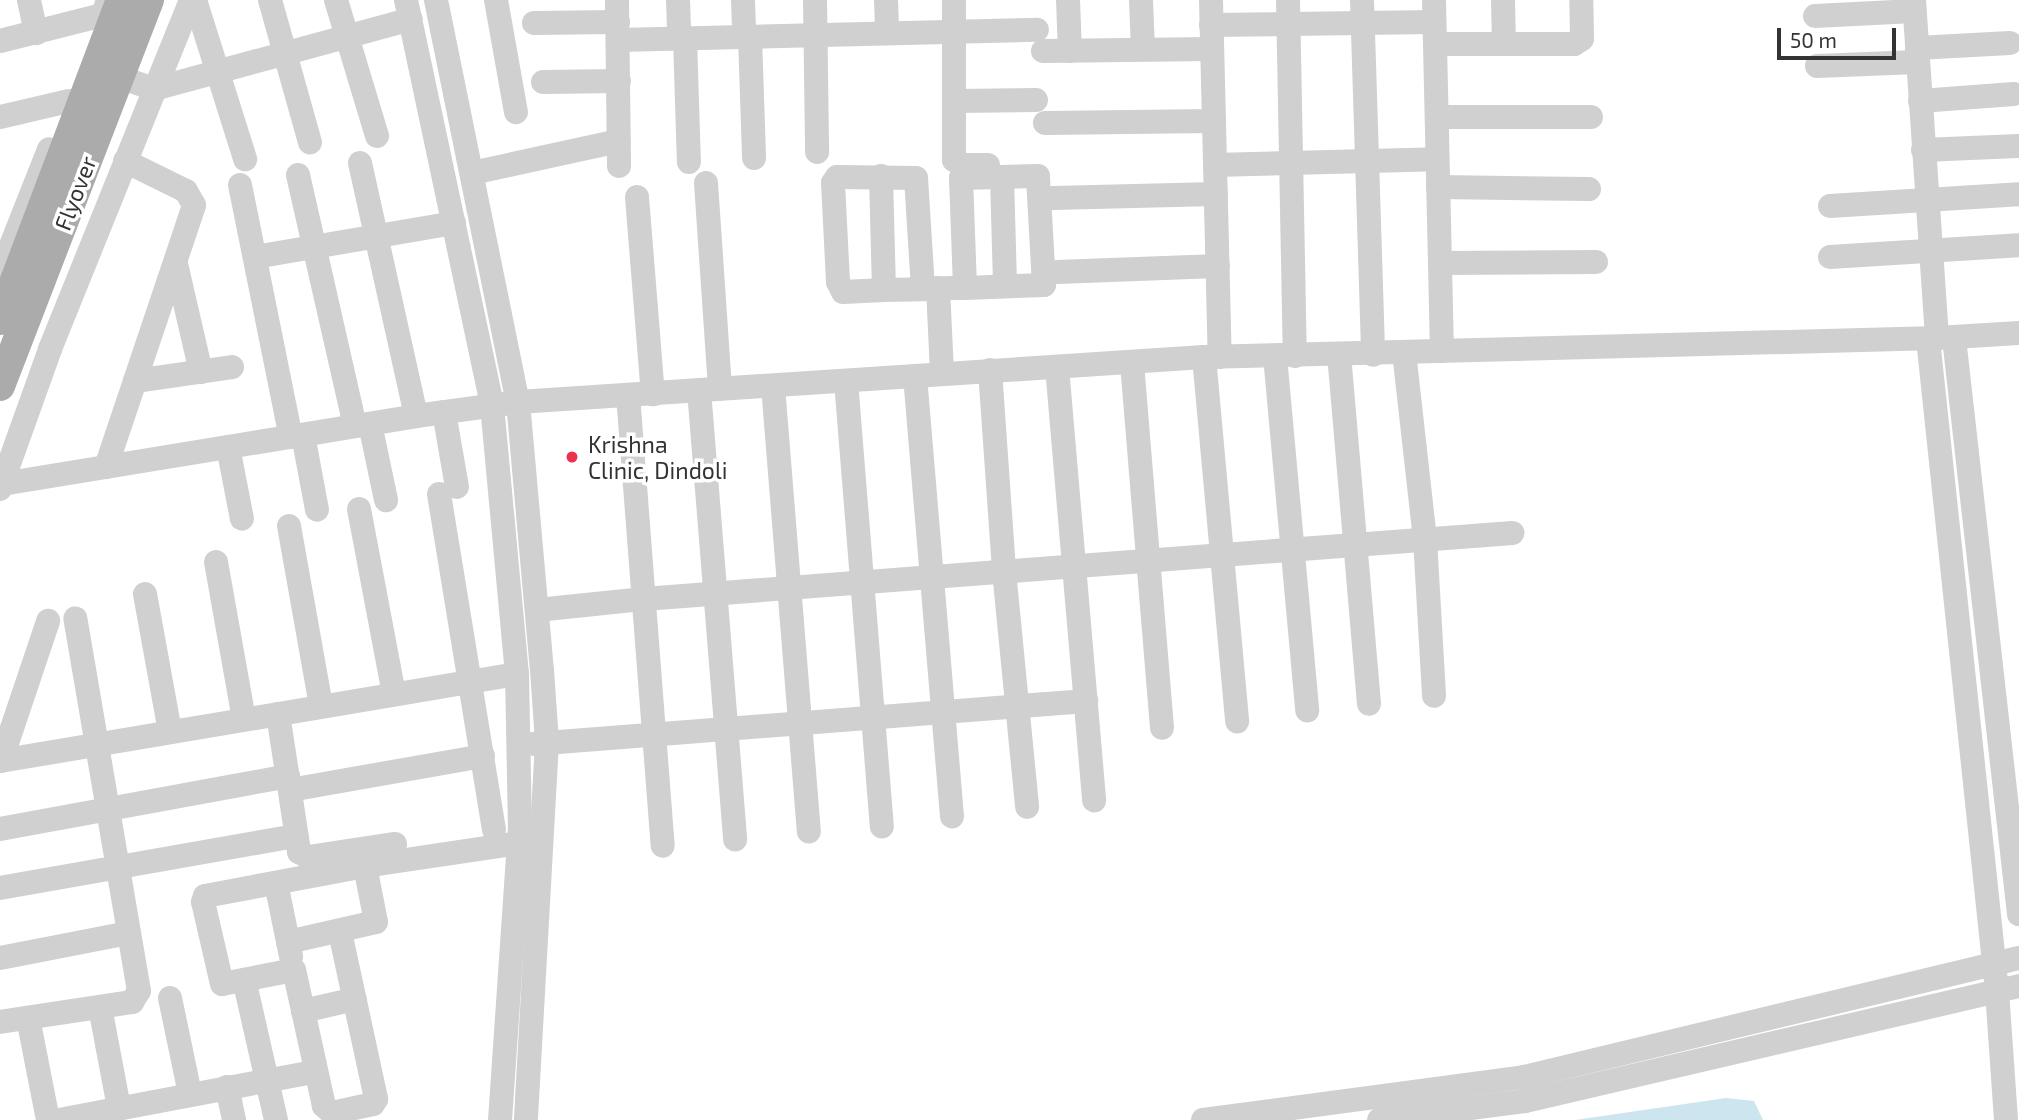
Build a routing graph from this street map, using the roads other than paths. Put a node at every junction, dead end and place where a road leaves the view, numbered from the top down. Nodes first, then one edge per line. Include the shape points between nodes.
1 (29, 0) edge
2 (149, 0) edge
3 (193, 0) edge
4 (270, 0) edge
5 (336, 0) edge
6 (436, 0) edge
7 (496, 0) edge
8 (678, 0) edge
9 (743, 0) edge
10 (815, 0) edge
11 (886, 0) edge
12 (954, 0) edge
13 (1068, 0) edge
14 (1141, 0) edge
15 (1211, 0) edge
16 (1289, 0) edge
17 (1503, 0) edge
18 (1581, 0) edge
19 (111, 5) edge
20 (1914, 6) edge
21 (409, 10) edge
22 (1362, 12) edge
23 (1815, 16) dead end
24 (618, 21) edge
25 (1434, 22) edge
26 (534, 23) dead end
27 (1289, 25) junction
28 (954, 31) junction
29 (36, 33) junction
30 (887, 33) junction
31 (816, 35) junction
32 (347, 37) junction
33 (747, 37) junction
34 (1211, 37) junction
35 (682, 38) junction
36 (0, 41) edge
37 (2010, 43) dead end
38 (1504, 44) junction
39 (1143, 49) junction
40 (1070, 51) junction
41 (285, 54) junction
42 (1917, 55) junction
43 (83, 65) junction
44 (1817, 66) dead end
45 (218, 72) junction
46 (618, 81) junction
47 (543, 82) dead end
48 (154, 89) junction
49 (2014, 94) dead end
50 (1036, 100) dead end
51 (69, 101) junction
52 (954, 101) junction
53 (1920, 101) junction
54 (516, 112) dead end
55 (0, 117) edge
56 (1437, 117) junction
57 (1591, 117) dead end
58 (1214, 121) junction
59 (1045, 123) dead end
60 (376, 136) dead end
61 (310, 142) dead end
62 (2018, 145) edge
63 (1923, 150) junction
64 (817, 152) dead end
65 (754, 158) dead end
66 (245, 159) dead end
67 (1437, 159) junction
68 (125, 161) junction
69 (689, 162) dead end
70 (1367, 162) junction
71 (360, 163) dead end
72 (1291, 163) junction
73 (1038, 164) dead end
74 (1216, 165) junction
75 (472, 173) junction
76 (298, 175) dead end
77 (881, 176) junction
78 (1002, 177) junction
79 (706, 183) dead end
80 (240, 185) dead end
81 (1438, 187) junction
82 (1589, 189) dead end
83 (1216, 194) junction
84 (2019, 194) edge
85 (636, 197) dead end
86 (1053, 198) dead end
87 (1927, 200) junction
88 (1830, 206) dead end
89 (454, 223) junction
90 (376, 237) junction
91 (2019, 245) edge
92 (314, 247) junction
93 (1929, 252) junction
94 (255, 257) junction
95 (1830, 257) dead end
96 (1596, 262) dead end
97 (1440, 263) junction
98 (176, 264) junction
99 (1218, 266) junction
100 (1057, 272) dead end
101 (0, 273) edge
102 (1006, 286) junction
103 (945, 288) junction
104 (884, 290) junction
105 (0, 320) edge
106 (0, 331) edge
107 (2019, 332) edge
108 (1939, 338) junction
109 (50, 349) junction
110 (1404, 352) junction
111 (1442, 352) junction
112 (1339, 354) junction
113 (1373, 355) junction
114 (1285, 356) junction
115 (1212, 357) junction
116 (1132, 363) junction
117 (232, 367) dead end
118 (1057, 367) junction
119 (990, 370) junction
120 (201, 372) junction
121 (950, 373) junction
122 (915, 376) junction
123 (135, 381) junction
124 (846, 381) junction
125 (0, 386) edge
126 (773, 386) junction
127 (710, 390) junction
128 (653, 394) junction
129 (628, 395) junction
130 (518, 402) junction
131 (492, 405) junction
132 (444, 412) junction
133 (416, 416) junction
134 (362, 425) junction
135 (297, 436) junction
136 (228, 447) junction
137 (106, 467) junction
138 (1, 486) edge
139 (386, 500) dead end
140 (359, 509) dead end
141 (317, 510) dead end
142 (242, 519) dead end
143 (289, 526) dead end
144 (1512, 533) dead end
145 (1426, 539) junction
146 (1356, 545) junction
147 (1293, 549) junction
148 (1222, 555) junction
149 (1148, 560) junction
150 (216, 562) dead end
151 (1074, 566) junction
152 (1004, 571) junction
153 (932, 577) junction
154 (862, 582) junction
155 (789, 588) junction
156 (716, 593) junction
157 (145, 594) dead end
158 (644, 599) junction
159 (537, 610) junction
160 (75, 618) dead end
161 (48, 621) dead end
162 (517, 674) junction
163 (470, 682) junction
164 (394, 694) junction
165 (1434, 696) dead end
166 (1086, 701) junction
167 (1369, 704) dead end
168 (1017, 705) junction
169 (321, 706) junction
170 (943, 711) junction
171 (1307, 711) dead end
172 (278, 714) junction
173 (873, 716) junction
174 (244, 719) junction
175 (800, 721) junction
176 (1237, 722) dead end
177 (1162, 728) dead end
178 (726, 729) junction
179 (170, 732) junction
180 (655, 735) junction
181 (547, 743) junction
182 (97, 744) junction
183 (519, 746) junction
184 (483, 756) junction
185 (1, 761) edge
186 (288, 783) junction
187 (1094, 800) dead end
188 (1027, 807) dead end
189 (108, 809) junction
190 (952, 816) dead end
191 (882, 827) dead end
192 (0, 829) edge
193 (494, 831) junction
194 (808, 832) dead end
195 (519, 835) junction
196 (296, 836) junction
197 (735, 840) dead end
198 (663, 846) dead end
199 (365, 866) junction
200 (118, 867) junction
201 (276, 883) junction
202 (0, 888) edge
203 (2019, 914) edge
204 (340, 932) junction
205 (129, 933) junction
206 (288, 942) junction
207 (0, 958) edge
208 (2019, 958) edge
209 (1994, 964) junction
210 (294, 970) junction
211 (246, 988) dead end
212 (2008, 989) edge
213 (170, 998) dead end
214 (355, 999) junction
215 (100, 1007) junction
216 (303, 1011) junction
217 (27, 1018) junction
218 (0, 1022) edge
219 (307, 1073) dead end
220 (266, 1080) junction
221 (227, 1087) junction
222 (190, 1094) junction
223 (119, 1108) junction
224 (162, 1110) edge
225 (94, 1116) edge
226 (48, 1120) edge
227 (59, 1120) edge
228 (234, 1120) edge
229 (276, 1120) edge
230 (500, 1120) edge
231 (526, 1120) edge
232 (1203, 1120) edge
233 (1379, 1120) edge
234 (2006, 1120) edge

1 - 29 street
2 - 125 main road, Flyover, bridge
3 - 45 street
3 - 48 street
4 - 41 street
5 - 32 street
6 - 75 street
7 - 54 street
8 - 35 street
9 - 33 street
10 - 31 street
11 - 30 street
12 - 28 street
13 - 40 street
14 - 39 street
15 - 34 street
16 - 27 street
17 - 38 street
18 - 38 street via 1580,42
19 - 29 street
19 - 43 street
19 - 105 main road, Flyover, bridge
20 - 23 street
20 - 42 street
21 - 32 street
21 - 89 street
22 - 25 street
22 - 27 street
22 - 70 street
24 - 26 street
24 - 35 street
24 - 46 street
25 - 38 street
25 - 56 street
27 - 34 street
27 - 72 street
28 - 30 street
28 - 40 street via 1040,40
28 - 52 street
29 - 36 street
30 - 31 street
31 - 33 street
31 - 64 street
32 - 41 street
32 - 60 street
33 - 35 street
33 - 65 street
34 - 39 street
34 - 58 street
35 - 69 street
37 - 42 street
39 - 40 street
41 - 45 street
41 - 61 street
42 - 44 street
42 - 53 street
43 - 48 street
43 - 51 street
45 - 48 street
45 - 66 street
46 - 47 street
46 - 75 street via 619,153
48 - 68 street
49 - 53 street
50 - 52 street
51 - 55 street
51 - 101 street
52 - 73 street via 958,164
53 - 63 street
56 - 57 street
56 - 67 street
58 - 59 street
58 - 74 street
62 - 63 street
63 - 87 street
67 - 70 street
67 - 81 street
68 - 98 street via 187,191 192,198 193,214
68 - 109 street
70 - 72 street
70 - 113 street
71 - 90 street
72 - 74 street
72 - 114 street
74 - 83 street
75 - 130 street
76 - 92 street
77 - 103 street via 913,176 918,181
77 - 104 street
77 - 104 street via 837,177 833,183 839,289
78 - 102 street
78 - 102 street via 1034,175 1040,180 1045,279 1044,285
78 - 103 street via 964,177 960,181
79 - 127 street
80 - 94 street
81 - 82 street
81 - 97 street
83 - 86 street
83 - 99 street
84 - 87 street
85 - 128 street
87 - 88 street
87 - 93 street
89 - 90 street
89 - 131 street
90 - 92 street
90 - 133 street
91 - 93 street
92 - 94 street
92 - 134 street
93 - 95 street
93 - 108 street
94 - 135 street
96 - 97 street
97 - 111 street
98 - 120 street
98 - 123 street
99 - 100 street
99 - 115 street
102 - 103 street
103 - 104 street
103 - 121 street
106 - 109 street
107 - 108 street
108 - 111 street
108 - 203 street
108 - 209 street
109 - 138 street
110 - 111 street
110 - 113 street
110 - 145 street
112 - 113 street
112 - 114 street
112 - 146 street
114 - 115 street
114 - 147 street
115 - 116 street
115 - 148 street
116 - 118 street
116 - 149 street
117 - 120 street
118 - 119 street
118 - 151 street
119 - 121 street
119 - 152 street
120 - 123 street
121 - 122 street
122 - 124 street
122 - 153 street
123 - 137 street
124 - 126 street
124 - 154 street
126 - 127 street
126 - 155 street
127 - 128 street
127 - 156 street
128 - 129 street
129 - 130 street
129 - 158 street
130 - 131 street
130 - 159 street
131 - 132 street
131 - 162 street
132 - 133 street
132 - 163 street
133 - 134 street
134 - 135 street
134 - 139 street
135 - 136 street
135 - 141 street
136 - 137 street
136 - 142 street
137 - 138 street
140 - 164 street
143 - 169 street
144 - 145 street
145 - 146 street
145 - 165 street
146 - 147 street
146 - 167 street
147 - 148 street
147 - 171 street
148 - 149 street
148 - 176 street
149 - 151 street
149 - 177 street
150 - 174 street
151 - 152 street
151 - 166 street
152 - 153 street
152 - 168 street
153 - 154 street
153 - 170 street
154 - 155 street
154 - 173 street
155 - 156 street
155 - 175 street
156 - 158 street
156 - 178 street
157 - 179 street
158 - 159 street
158 - 180 street
159 - 181 street
160 - 182 street
161 - 185 street
162 - 163 street
162 - 183 street
163 - 164 street
163 - 184 street
164 - 169 street
166 - 168 street
166 - 187 street
168 - 170 street
168 - 188 street
169 - 172 street
170 - 173 street
170 - 190 street
172 - 174 street
172 - 186 street
173 - 175 street
173 - 191 street
174 - 179 street
175 - 178 street
175 - 194 street
178 - 180 street
178 - 197 street
179 - 182 street
180 - 181 street
180 - 198 street
181 - 183 street
181 - 231 street
182 - 185 street
182 - 189 street
183 - 195 street
184 - 186 street
184 - 193 street
186 - 189 street
186 - 196 street
189 - 192 street
189 - 200 street
193 - 195 street
193 - 196 street via 308,857 299,852
195 - 199 street
195 - 230 street
196 - 200 street
199 - 201 street
199 - 204 street via 376,920
200 - 202 street
200 - 205 street
201 - 206 street
201 - 210 street via 205,896 217,968 222,984
204 - 206 street
204 - 214 street
205 - 207 street
205 - 215 street via 137,997 132,1002
206 - 210 street
208 - 209 street
209 - 212 street
209 - 232 street via 1524,1077
210 - 216 street
211 - 220 street
212 - 233 street via 1525,1101
212 - 234 street
213 - 222 street
214 - 216 street
214 - 216 street via 376,1099 373,1104 337,1113 324,1106
215 - 217 street
215 - 223 street
217 - 218 street
217 - 226 street
219 - 220 street
220 - 221 street
220 - 229 street
221 - 222 street
221 - 228 street
222 - 224 street
223 - 224 street
223 - 225 street
225 - 227 street

